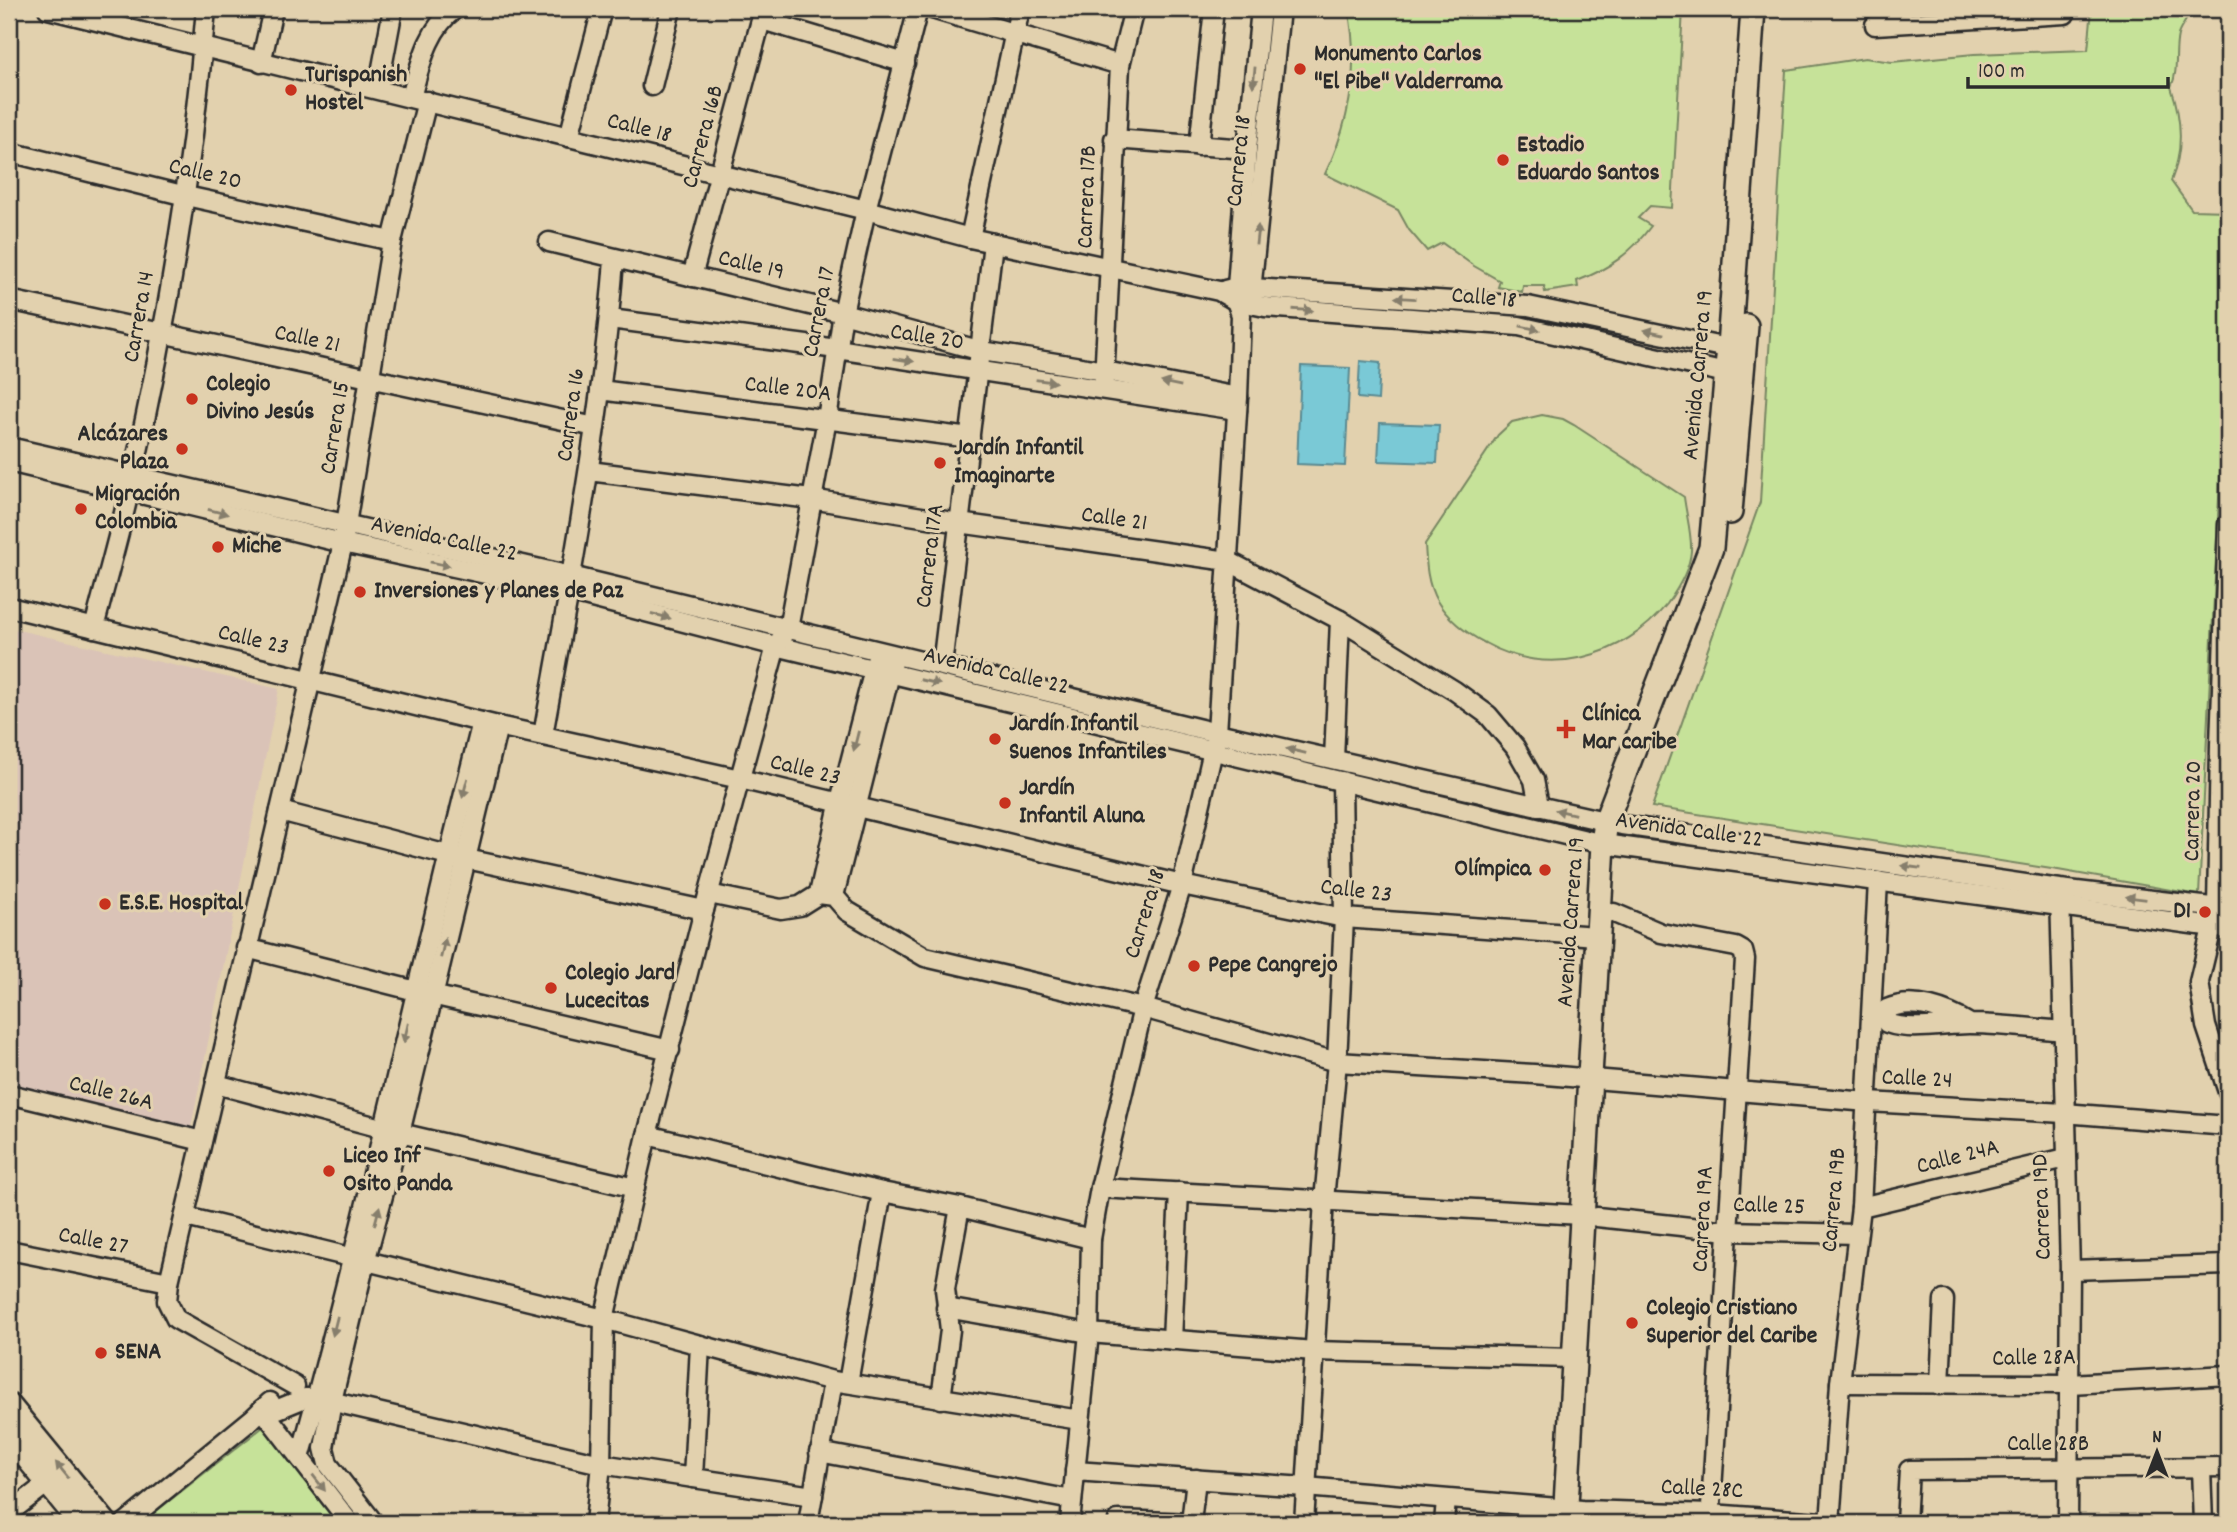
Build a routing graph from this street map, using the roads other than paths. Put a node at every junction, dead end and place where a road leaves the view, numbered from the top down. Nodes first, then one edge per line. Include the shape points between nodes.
1 (48, 9) edge
2 (206, 9) edge
3 (273, 9) edge
4 (393, 9) edge
5 (455, 9) edge
6 (602, 9) edge
7 (671, 9) edge
8 (918, 9) edge
9 (932, 9) edge
10 (1020, 9) edge
11 (1137, 9) edge
12 (1214, 9) edge
13 (1261, 9) edge
14 (1280, 9) edge
15 (1753, 9) edge
16 (1768, 9) edge
17 (1998, 12) edge
18 (2065, 14) dead end
19 (763, 15) edge
20 (1925, 15) edge
21 (1875, 25) dead end
22 (1013, 33) junction
23 (203, 47) junction
24 (261, 63) junction
25 (905, 63) junction
26 (1119, 65) junction
27 (652, 86) dead end
28 (378, 89) junction
29 (419, 99) junction
30 (569, 137) junction
31 (1114, 139) junction
32 (1199, 146) junction
33 (1247, 149) junction
34 (9, 152) edge
35 (719, 175) junction
36 (186, 196) junction
37 (866, 210) junction
38 (970, 238) junction
39 (392, 241) junction
40 (549, 242) dead end
41 (993, 243) junction
42 (614, 260) junction
43 (1111, 267) junction
44 (692, 277) junction
45 (1243, 299) junction
46 (9, 300) edge
47 (842, 313) junction
48 (610, 319) junction
49 (162, 334) junction
50 (837, 349) junction
51 (1736, 350) junction
52 (982, 351) junction
53 (979, 371) junction
54 (1734, 374) junction
55 (369, 379) junction
56 (1104, 380) junction
57 (600, 390) junction
58 (1237, 403) junction
59 (827, 419) junction
60 (595, 427) junction
61 (970, 438) junction
62 (9, 447) edge
63 (9, 462) edge
64 (589, 471) junction
65 (131, 483) junction
66 (811, 499) junction
67 (959, 523) junction
68 (2228, 524) edge
69 (344, 534) junction
70 (1228, 561) junction
71 (570, 584) junction
72 (2226, 598) edge
73 (9, 607) edge
74 (1340, 620) junction
75 (94, 628) junction
76 (788, 629) junction
77 (776, 646) junction
78 (885, 662) junction
79 (943, 666) junction
80 (312, 681) junction
81 (490, 724) junction
82 (543, 735) junction
83 (1215, 741) junction
84 (2224, 745) edge
85 (1334, 759) junction
86 (740, 779) junction
87 (1342, 782) junction
88 (847, 806) junction
89 (1539, 806) junction
90 (280, 811) junction
91 (1612, 834) junction
92 (456, 857) junction
93 (1878, 880) junction
94 (1182, 885) junction
95 (827, 895) junction
96 (2060, 897) junction
97 (707, 902) junction
98 (2222, 908) edge
99 (1614, 913) junction
100 (1345, 918) junction
101 (2220, 928) edge
102 (1597, 936) junction
103 (246, 948) junction
104 (424, 993) junction
105 (1143, 1008) junction
106 (1970, 1024) dead end
107 (2062, 1031) junction
108 (670, 1050) junction
109 (1338, 1062) junction
110 (1596, 1080) junction
111 (216, 1084) junction
112 (1736, 1092) junction
113 (2228, 1092) edge
114 (9, 1094) edge
115 (1868, 1102) junction
116 (2064, 1113) junction
117 (2228, 1126) edge
118 (391, 1130) junction
119 (647, 1135) junction
120 (202, 1141) junction
121 (2066, 1158) junction
122 (635, 1188) junction
123 (1100, 1188) junction
124 (882, 1192) junction
125 (1179, 1192) junction
126 (1324, 1200) junction
127 (960, 1207) junction
128 (1861, 1207) junction
129 (1589, 1216) junction
130 (186, 1217) junction
131 (1728, 1231) junction
132 (1857, 1234) junction
133 (1091, 1239) junction
134 (9, 1250) edge
135 (358, 1261) junction
136 (2228, 1265) edge
137 (2070, 1270) junction
138 (169, 1282) junction
139 (1944, 1300) dead end
140 (946, 1308) junction
141 (604, 1319) junction
142 (1089, 1333) junction
143 (1172, 1339) junction
144 (700, 1345) junction
145 (1314, 1351) junction
146 (1574, 1358) junction
147 (2228, 1374) edge
148 (840, 1382) junction
149 (1840, 1383) junction
150 (2070, 1384) junction
151 (1940, 1385) junction
152 (295, 1386) junction
153 (326, 1393) junction
154 (940, 1399) junction
155 (9, 1406) edge
156 (264, 1411) junction
157 (1080, 1420) junction
158 (9, 1435) edge
159 (820, 1452) junction
160 (300, 1458) junction
161 (601, 1464) junction
162 (2228, 1467) edge
163 (2201, 1468) junction
164 (2070, 1470) junction
165 (1075, 1471) junction
166 (693, 1478) junction
167 (1196, 1479) junction
168 (49, 1482) junction
169 (1305, 1487) junction
170 (813, 1496) junction
171 (1072, 1500) junction
172 (1446, 1500) junction
173 (9, 1513) edge
174 (1574, 1517) edge
175 (1711, 1518) edge
176 (1118, 1520) dead end
177 (81, 1523) edge
178 (105, 1523) edge
179 (125, 1523) edge
180 (350, 1523) edge
181 (374, 1523) edge
182 (592, 1523) edge
183 (808, 1523) edge
184 (1070, 1523) edge
185 (1192, 1523) edge
186 (1304, 1523) edge
187 (1444, 1523) edge
188 (1830, 1523) edge
189 (1836, 1523) edge
190 (1906, 1523) edge
191 (2068, 1523) edge
192 (2203, 1523) edge

1 - 23 street, Calle 18
2 - 23 street, Carrera 14
3 - 24 street
4 - 28 street
5 - 29 street, Carrera 15 via 426,45
6 - 30 street
7 - 27 street
8 - 25 street, Carrera 17
9 - 22 street
10 - 22 street
11 - 26 street, Carrera 17B
12 - 32 street
13 -> 33 street, Carrera 18
45 -> 14 street, Carrera 18
15 - 51 main road, Avenida Carrera 19
16 - 51 main road, Avenida Carrera 19
17 - 18 street
17 - 20 street
19 - 25 street
19 - 35 street, Carrera 16B
20 - 21 street
22 - 26 street
22 - 38 street
23 - 24 street, Calle 18
23 - 36 street, Carrera 14
24 - 28 street, Calle 18
25 - 37 street, Carrera 17
26 - 31 street, Carrera 17B
28 - 29 street, Calle 18
29 - 30 street, Calle 18
29 - 39 street, Carrera 15
30 - 35 street, Calle 18
31 - 32 street
31 - 43 street, Carrera 17B
32 - 33 street
33 - 45 street, Carrera 18
34 - 36 street, Calle 20
35 - 37 street, Calle 18
35 - 44 street, Carrera 16B
36 - 39 street, Calle 20
36 - 49 street, Carrera 14
37 - 38 street, Calle 18
37 - 47 street, Carrera 17
38 - 41 street, Calle 18
39 - 55 street, Carrera 15
40 - 42 street, Calle 19
41 - 43 street, Calle 18
41 - 52 street, Carrera 17A
42 - 44 street, Calle 19
42 - 48 street, Carrera 16
43 - 45 street, Calle 18
43 - 56 street, Carrera 17B
44 - 47 street, Calle 19
51 -> 45 street, Calle 18 via 1528,306
45 -> 54 street, Calle 18 via 1265,307 1519,326
45 - 58 street, Carrera 18
46 - 49 street, Calle 21
47 - 50 street, Carrera 17
47 - 52 street, Calle 19
48 - 50 street, Calle 20
48 - 57 street, Carrera 16
49 - 55 street, Calle 21
49 - 65 street, Carrera 14
50 -> 53 street, Calle 20
50 - 59 street, Carrera 17
51 - 54 main road, Avenida Carrera 19
52 - 53 street, Carrera 17A
52 - 56 street, Calle 20
53 -> 56 street, Calle 20
53 - 61 street, Carrera 17A
54 - 91 main road, Avenida Carrera 19 via 1711,548
55 - 60 street, Calle 21
55 - 69 street, Carrera 15
56 - 58 street, Calle 20
57 - 59 street, Calle 20A
57 - 60 street, Carrera 16
58 - 70 street, Carrera 18
59 - 61 street, Calle 20A
59 - 66 street, Carrera 17
60 - 64 street, Carrera 16
61 - 67 street, Carrera 17A
62 - 65 street, Avenida Calle 22
63 - 65 street, Avenida Calle 22
64 - 66 street, Calle 21
64 - 71 street, Carrera 16
65 - 69 street, Avenida Calle 22
65 - 75 street, Carrera 14
66 - 67 street, Calle 21
66 - 76 street, Carrera 17
67 - 70 street, Calle 21
67 - 79 street, Carrera 17A
68 - 72 street, Carrera 20
69 - 71 street, Avenida Calle 22
69 - 80 street, Carrera 15
70 - 74 street, Calle 21
70 - 83 street, Carrera 18
71 - 76 street, Avenida Calle 22
71 -> 77 street, Avenida Calle 22
71 - 82 street, Carrera 16
72 - 84 street, Carrera 20
73 - 75 street, Calle 23
74 - 85 street
74 - 89 street, Calle 21 via 1488,715 1515,747 1534,780
75 - 80 street, Calle 23
76 - 77 street
76 - 78 street, Avenida Calle 22
77 - 78 street, Avenida Calle 22
77 - 86 street
78 - 79 street, Avenida Calle 22
78 -> 83 street, Avenida Calle 22
78 - 88 street
79 - 83 street, Avenida Calle 22
80 - 81 street, Calle 23
80 - 90 street, Carrera 15
81 - 82 street, Calle 23
81 - 92 street
82 - 86 street, Calle 23
85 -> 83 street, Avenida Calle 22
83 - 87 street, Avenida Calle 22
83 - 94 street, Carrera 18
84 - 98 street, Carrera 20
85 - 89 street, Avenida Calle 22
86 - 88 street, Calle 23
86 - 97 street
87 - 91 street, Avenida Calle 22
87 - 100 street
88 - 94 street, Calle 23
88 - 95 street
91 -> 89 street, Avenida Calle 22
90 - 92 street
90 - 103 street, Carrera 15
91 - 93 street, Avenida Calle 22
96 -> 91 street, Avenida Calle 22
91 - 99 main road, Avenida Carrera 19
91 - 102 main road, Avenida Carrera 19
92 - 97 street
92 - 104 street
93 - 96 street, Avenida Calle 22
93 - 115 street, Carrera 19B
94 - 100 street, Calle 23
94 - 105 street, Carrera 18
95 - 97 street via 781,909
95 - 105 street, Calle 24 via 925,957
98 -> 96 street, Avenida Calle 22
96 - 101 street, Avenida Calle 22
96 - 107 street, Carrera 19D
97 - 108 street
98 - 101 street, Carrera 20
99 - 110 main road, Avenida Carrera 19
99 - 112 street, Carrera 19A via 1661,933 1743,951
100 - 102 street, Calle 23
100 - 109 street
101 - 113 street, Carrera 20 via 2199,982 2206,1026
102 - 110 main road, Avenida Carrera 19
103 - 104 street
103 - 111 street, Carrera 15
104 - 108 street
104 - 118 street
105 - 109 street, Calle 24
105 - 123 street, Carrera 18
106 - 107 street
107 - 116 street, Carrera 19D
108 - 119 street
109 - 110 street, Calle 24
109 - 126 street
110 - 112 street, Calle 24
110 - 129 main road, Avenida Carrera 19
111 - 118 street
111 - 120 street, Carrera 15
112 - 115 street, Calle 24
112 - 131 street, Carrera 19A
114 - 120 street, Calle 26A
115 - 116 street, Calle 24
115 - 128 street, Carrera 19B
116 - 117 street, Calle 24
116 - 121 street, Carrera 19D
118 - 122 street
118 - 135 street
119 - 122 street
119 - 124 street
120 - 130 street, Carrera 15
121 - 128 street, Calle 24A
121 - 137 street, Carrera 19D
122 - 141 street
123 - 125 street, Calle 25
123 - 133 street, Carrera 18
124 - 127 street
124 - 148 street
125 - 126 street, Calle 25
125 - 143 street
126 - 129 street, Calle 25
126 - 145 street
127 - 133 street
127 - 140 street via 945,1289
128 - 132 street, Carrera 19B
129 - 131 street, Calle 25
129 - 146 main road, Avenida Carrera 19
129 - 174 main road, Avenida Carrera 19
130 - 135 street
130 - 138 street, Carrera 15
131 - 132 street, Calle 25
131 - 175 street, Carrera 19A
132 - 149 street, Carrera 19B
133 - 142 street, Carrera 18
134 - 138 street, Calle 27
135 - 141 street
135 - 153 street
136 - 137 street
137 - 150 street, Carrera 19D
138 - 152 street via 167,1301 176,1319
139 - 151 street
140 - 142 street
140 - 154 street via 950,1330
141 - 144 street
141 - 161 street
142 - 143 street
142 - 157 street, Carrera 18
143 - 145 street
144 - 148 street
144 - 166 street
145 - 146 street
145 - 169 street
146 - 174 main road, Avenida Carrera 19
147 - 150 street, Calle 28A
148 - 154 street
148 - 159 street
149 - 151 street, Calle 28A
149 - 188 street, Carrera 19B
150 - 151 street, Calle 28A
150 - 164 street, Carrera 19D
152 - 153 street
152 - 156 street via 272,1400
153 - 156 street
153 - 160 street
153 - 161 street
153 - 181 street via 324,1448 328,1464
154 - 157 street
178 -> 155 main road
156 - 160 street
156 - 179 street
157 - 165 street, Carrera 18
158 - 168 main road
159 - 170 street
159 - 171 street
160 -> 180 street
161 - 166 street
161 - 182 street
162 - 163 street, Calle 28B
163 - 164 street, Calle 28B
163 - 192 street
164 - 190 street, Calle 28B via 1909,1470
164 - 191 street, Carrera 19D
165 - 167 street, Calle 28C
165 - 171 street, Carrera 18
166 - 170 street
167 - 169 street, Calle 28C
167 - 185 street
168 - 173 street
168 - 177 main road
169 - 172 street, Calle 28C
169 - 186 street
170 - 183 street
171 - 184 street, Carrera 18
172 - 174 street, Calle 28C
172 - 187 street
174 - 175 street, Calle 28C
175 - 188 street, Calle 28C
176 - 185 street
188 - 189 street, Calle 28C

